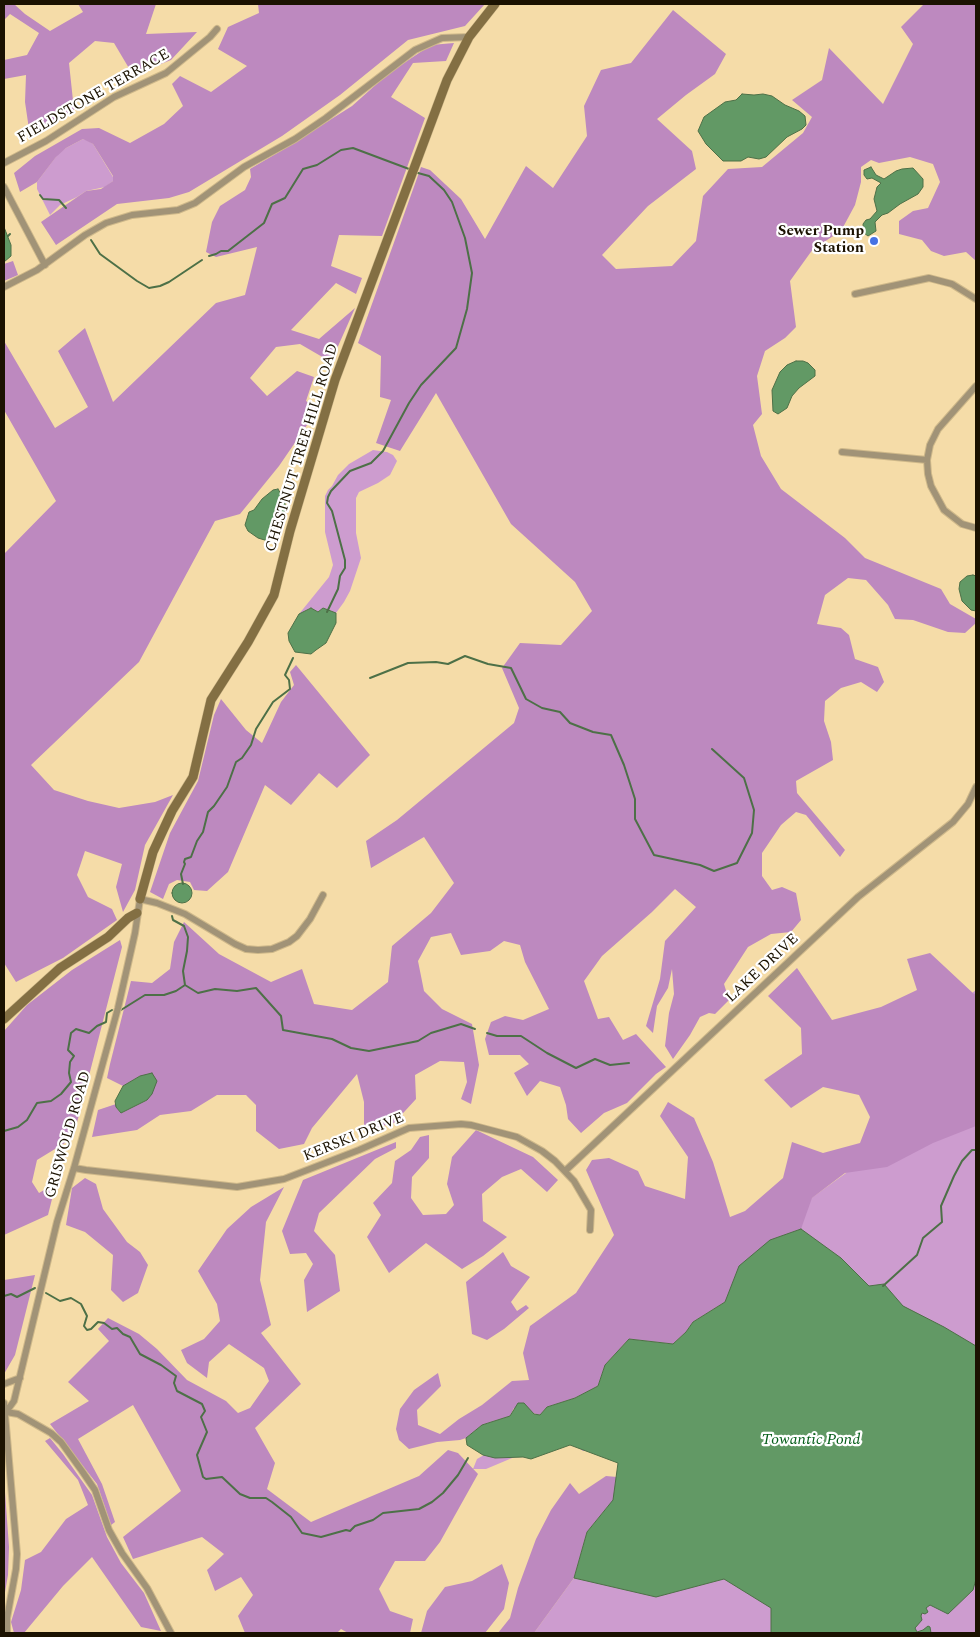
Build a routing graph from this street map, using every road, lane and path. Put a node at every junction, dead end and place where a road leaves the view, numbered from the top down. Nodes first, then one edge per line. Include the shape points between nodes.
1 (495, 4) edge
2 (216, 29) dead end
3 (469, 37) junction
4 (4, 163) edge
5 (4, 187) edge
6 (45, 265) junction
7 (4, 287) edge
8 (855, 294) dead end
9 (976, 299) edge
10 (976, 386) edge
11 (842, 452) dead end
12 (927, 460) junction
13 (976, 528) edge
14 (976, 787) edge
15 (323, 895) dead end
16 (140, 899) junction
17 (137, 913) junction
18 (4, 1019) edge
19 (74, 1168) junction
20 (565, 1171) junction
21 (590, 1230) dead end
22 (20, 1378) junction
23 (4, 1384) edge
24 (4, 1403) edge
25 (6, 1412) junction
26 (5, 1429) edge
27 (7, 1633) edge
28 (171, 1633) edge

1 - 3 street, CHESTNUT TREE HILL ROAD
2 - 4 street, FIELDSTONE TERRACE via 166,73 114,97 46,141
3 - 6 street via 442,38 415,50 319,123 188,206 115,219 92,230
3 - 16 street, CHESTNUT TREE HILL ROAD via 447,80 335,380 274,595 211,700 192,777 153,852
5 - 6 street
6 - 7 street
8 - 9 street via 929,278 952,284
10 - 12 street via 942,424 930,445
11 - 12 street
12 - 13 street via 931,486 944,510 962,524
14 - 20 street, LAKE DRIVE via 968,804 953,822 858,897
15 - 16 street via 296,936 272,949 258,950 235,944 185,914
16 - 17 street, GRISWOLD ROAD
17 - 18 street via 108,937 60,968
17 - 19 street, GRISWOLD ROAD via 118,1008
19 - 20 street, KERSKI DRIVE via 237,1188 284,1180 409,1128 471,1124 517,1137 542,1150
19 - 22 street, GRISWOLD ROAD via 57,1222
20 - 21 street, KERSKI DRIVE via 591,1210
22 - 23 street
22 - 25 street, GRISWOLD ROAD via 14,1401
24 - 25 street
25 - 26 street
25 - 28 street via 18,1414 61,1442 95,1490 122,1553 147,1588
26 - 27 street via 17,1554

